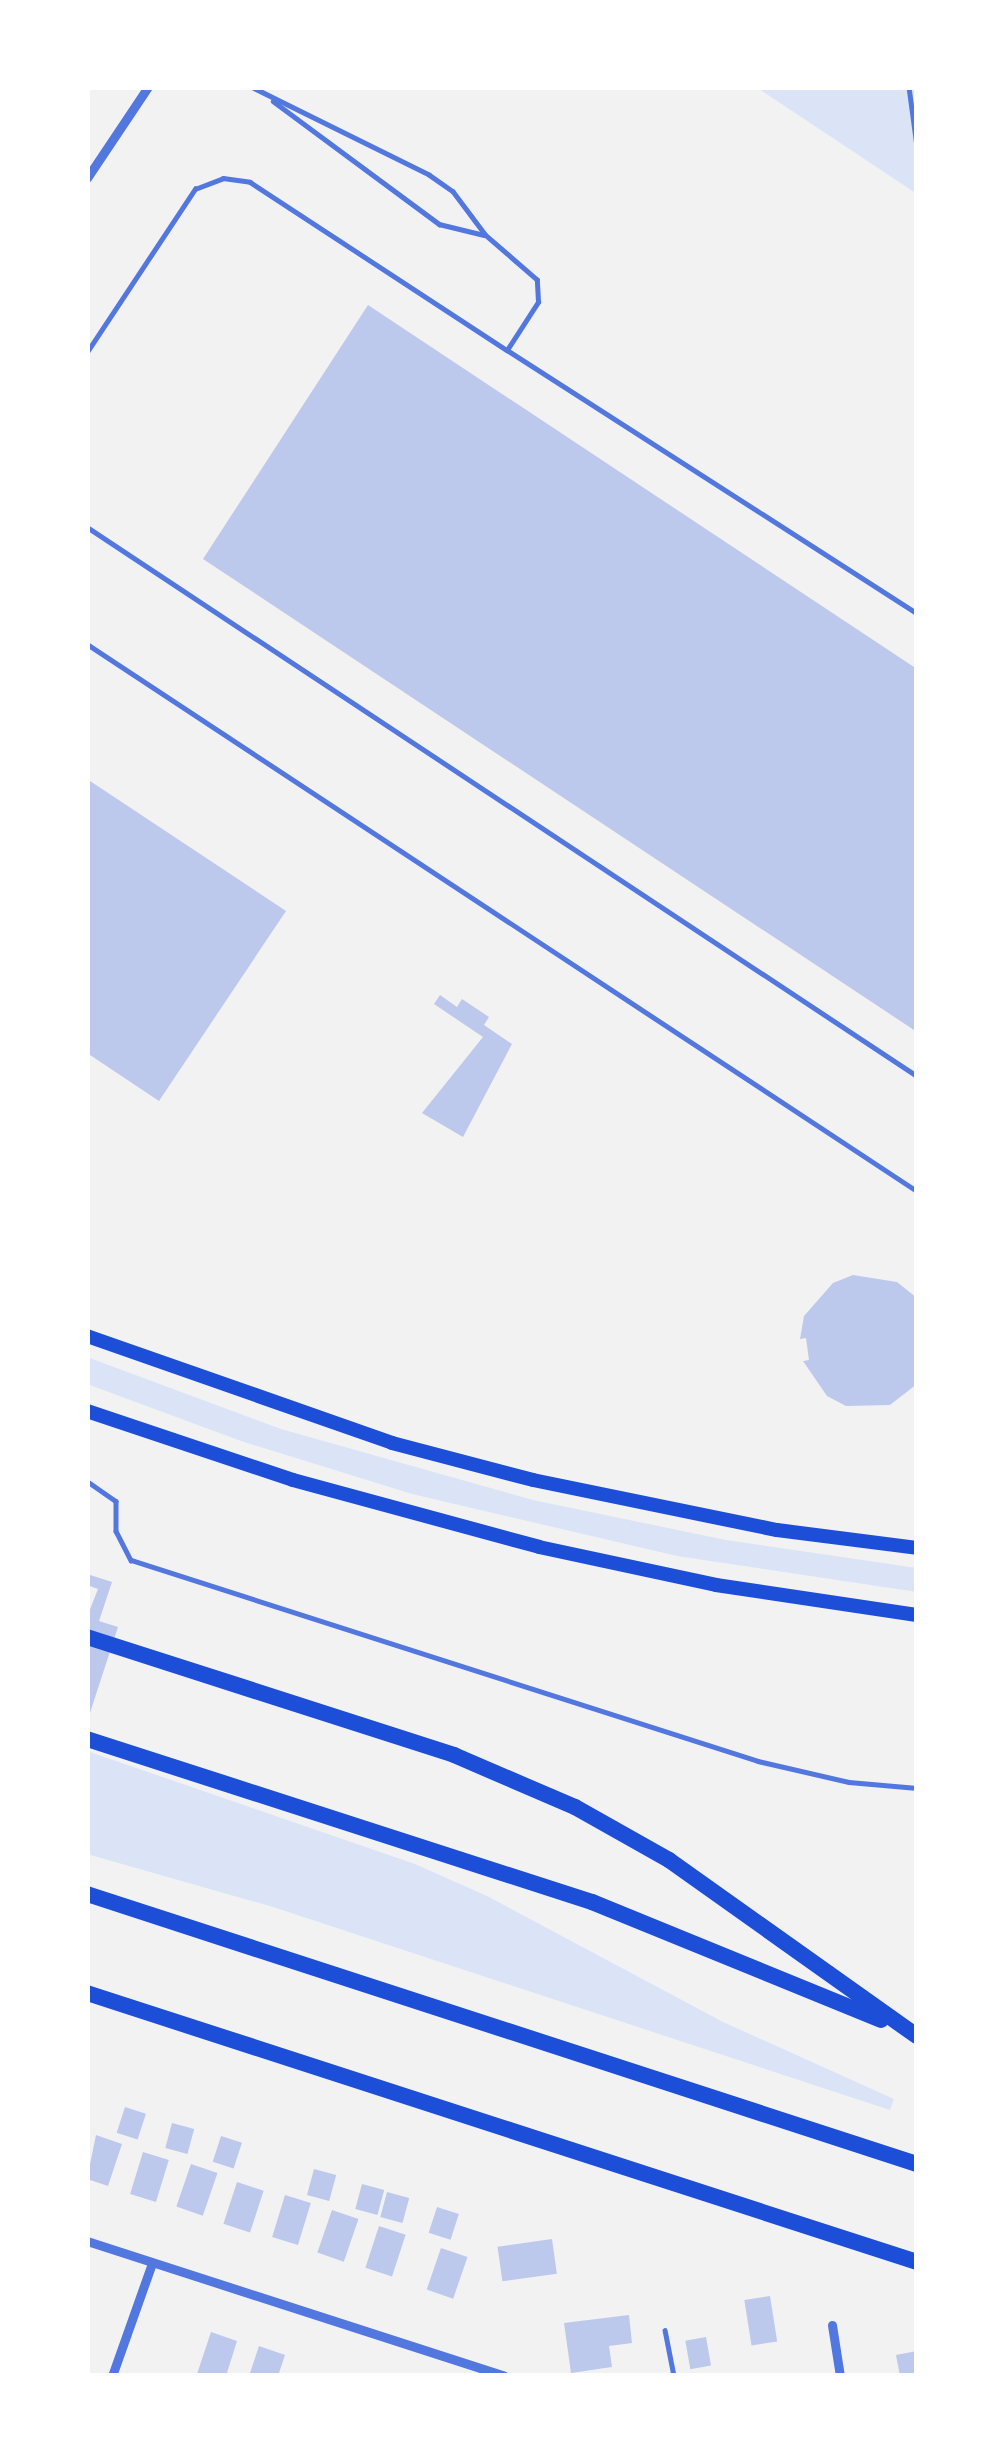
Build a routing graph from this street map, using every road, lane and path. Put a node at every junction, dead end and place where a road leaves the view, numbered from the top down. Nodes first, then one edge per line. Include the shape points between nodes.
1 (148, 87) edge
2 (250, 87) edge
3 (909, 87) edge
4 (263, 94) junction
5 (915, 112) edge
6 (917, 146) edge
7 (87, 178) edge
8 (485, 236) junction
9 (507, 350) junction
10 (87, 352) edge
11 (87, 527) edge
12 (917, 613) edge
13 (87, 644) edge
14 (917, 1076) edge
15 (917, 1191) edge
16 (87, 1336) edge
17 (87, 1411) edge
18 (87, 1481) edge
19 (917, 1548) edge
20 (917, 1615) edge
21 (87, 1637) edge
22 (87, 1739) edge
23 (917, 1788) edge
24 (87, 1894) edge
25 (87, 1993) edge
26 (916, 2036) edge
27 (917, 2164) edge
28 (87, 2241) edge
29 (917, 2262) edge
30 (152, 2263) junction
31 (832, 2325) dead end
32 (665, 2330) dead end
33 (112, 2376) edge
34 (504, 2376) edge
35 (674, 2376) edge
36 (840, 2376) edge

1 - 7 street
2 - 4 lane
3 - 5 lane
4 - 8 lane via 439,224
4 - 8 lane via 429,175 453,192
5 - 6 lane
8 - 9 lane via 541,290
9 - 10 lane via 238,178 195,189
9 - 12 lane
11 - 14 lane
13 - 15 lane
16 - 19 main road via 392,1443 533,1480 777,1530
17 - 20 main road via 293,1480 582,1557
18 - 23 lane via 116,1501 116,1531 131,1560 758,1761
21 - 26 highway via 454,1755 574,1807 670,1860
22 - 26 highway via 592,1902
24 - 27 highway
25 - 29 highway
28 - 30 street
30 - 33 street
30 - 34 street
31 - 36 street
32 - 35 lane

